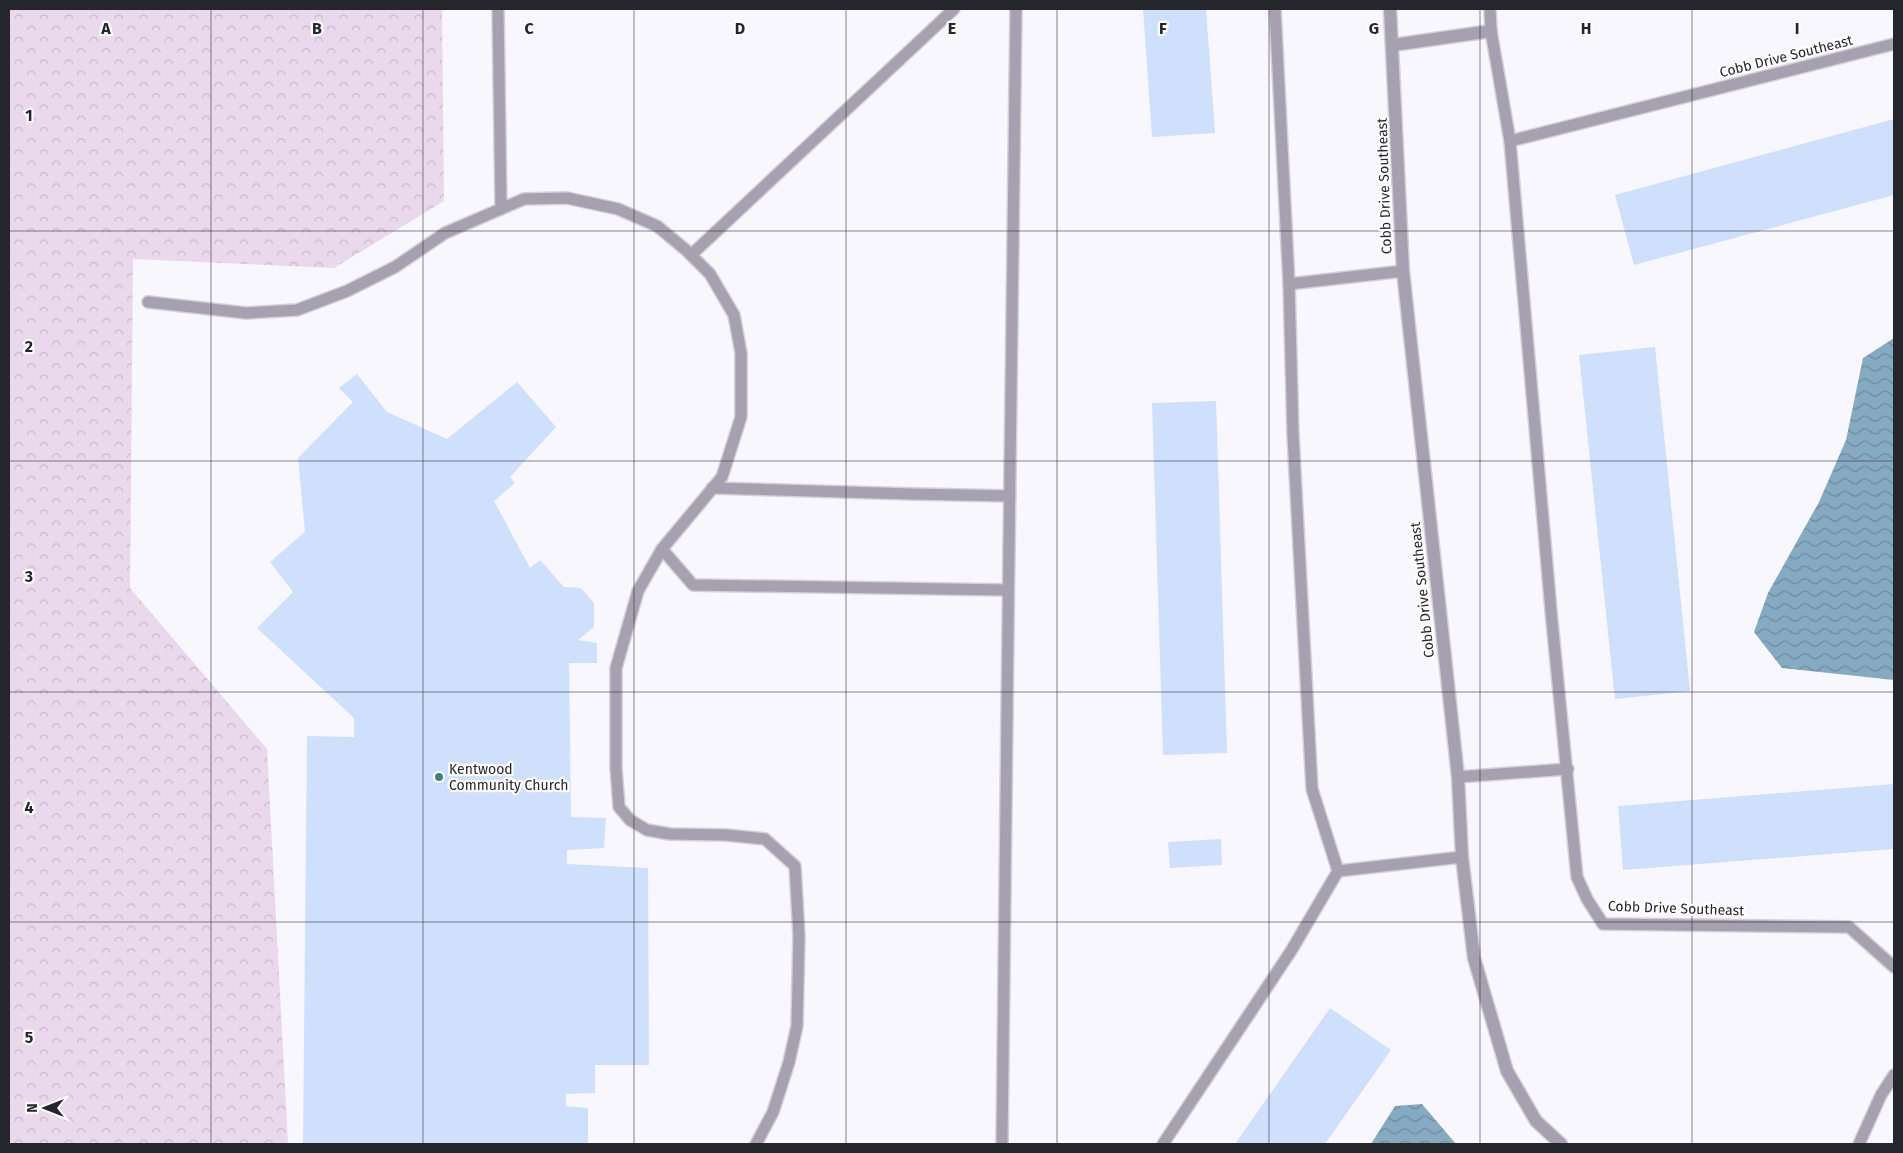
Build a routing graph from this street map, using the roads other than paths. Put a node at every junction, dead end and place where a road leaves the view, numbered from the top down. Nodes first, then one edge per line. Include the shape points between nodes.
1 (498, 9) edge
2 (954, 9) edge
3 (1016, 9) edge
4 (1275, 9) edge
5 (1390, 9) edge
6 (1490, 9) edge
7 (1491, 31) junction
8 (1894, 44) edge
9 (1393, 45) junction
10 (1510, 141) junction
11 (501, 208) junction
12 (691, 255) junction
13 (1403, 271) junction
14 (1289, 284) junction
15 (148, 302) dead end
16 (712, 488) junction
17 (1010, 496) junction
18 (662, 549) junction
19 (1007, 590) junction
20 (1568, 769) junction
21 (1458, 777) junction
22 (1462, 857) junction
23 (1338, 871) junction
24 (1894, 967) edge
25 (1894, 1075) edge
26 (756, 1144) edge
27 (1002, 1144) edge
28 (1163, 1144) edge
29 (1561, 1144) edge
30 (1860, 1144) edge

1 - 11 lane
2 - 12 lane
3 - 17 lane
4 - 14 lane
5 - 9 street, Cobb Drive Southeast
6 - 7 lane, Cobb Drive Southeast
7 - 9 street
7 - 10 lane, Cobb Drive Southeast
8 - 10 lane, Cobb Drive Southeast
9 - 13 street, Cobb Drive Southeast
10 - 20 lane, Cobb Drive Southeast
11 - 12 lane via 524,199 567,198 618,209 657,226
11 - 15 lane via 446,233 395,267 347,291 297,310 246,313
12 - 16 lane via 710,274 734,315 741,353 741,417 722,477
13 - 14 lane
13 - 21 street, Cobb Drive Southeast
14 - 23 lane via 1293,435 1312,790
16 - 17 lane
16 - 18 lane
17 - 19 lane
18 - 19 lane via 693,585
18 - 26 lane via 638,590 616,668 616,768 620,807 630,820 647,830 765,839 794,866 799,936 797,1026 773,1112
19 - 27 lane
20 - 21 lane
20 - 24 lane, Cobb Drive Southeast via 1577,877 1586,899 1603,924 1849,927
21 - 22 street, Cobb Drive Southeast
22 - 23 lane
22 - 29 street, Cobb Drive Southeast via 1474,958 1507,1071 1536,1121
23 - 28 lane via 1291,951
25 - 30 lane via 1881,1095

